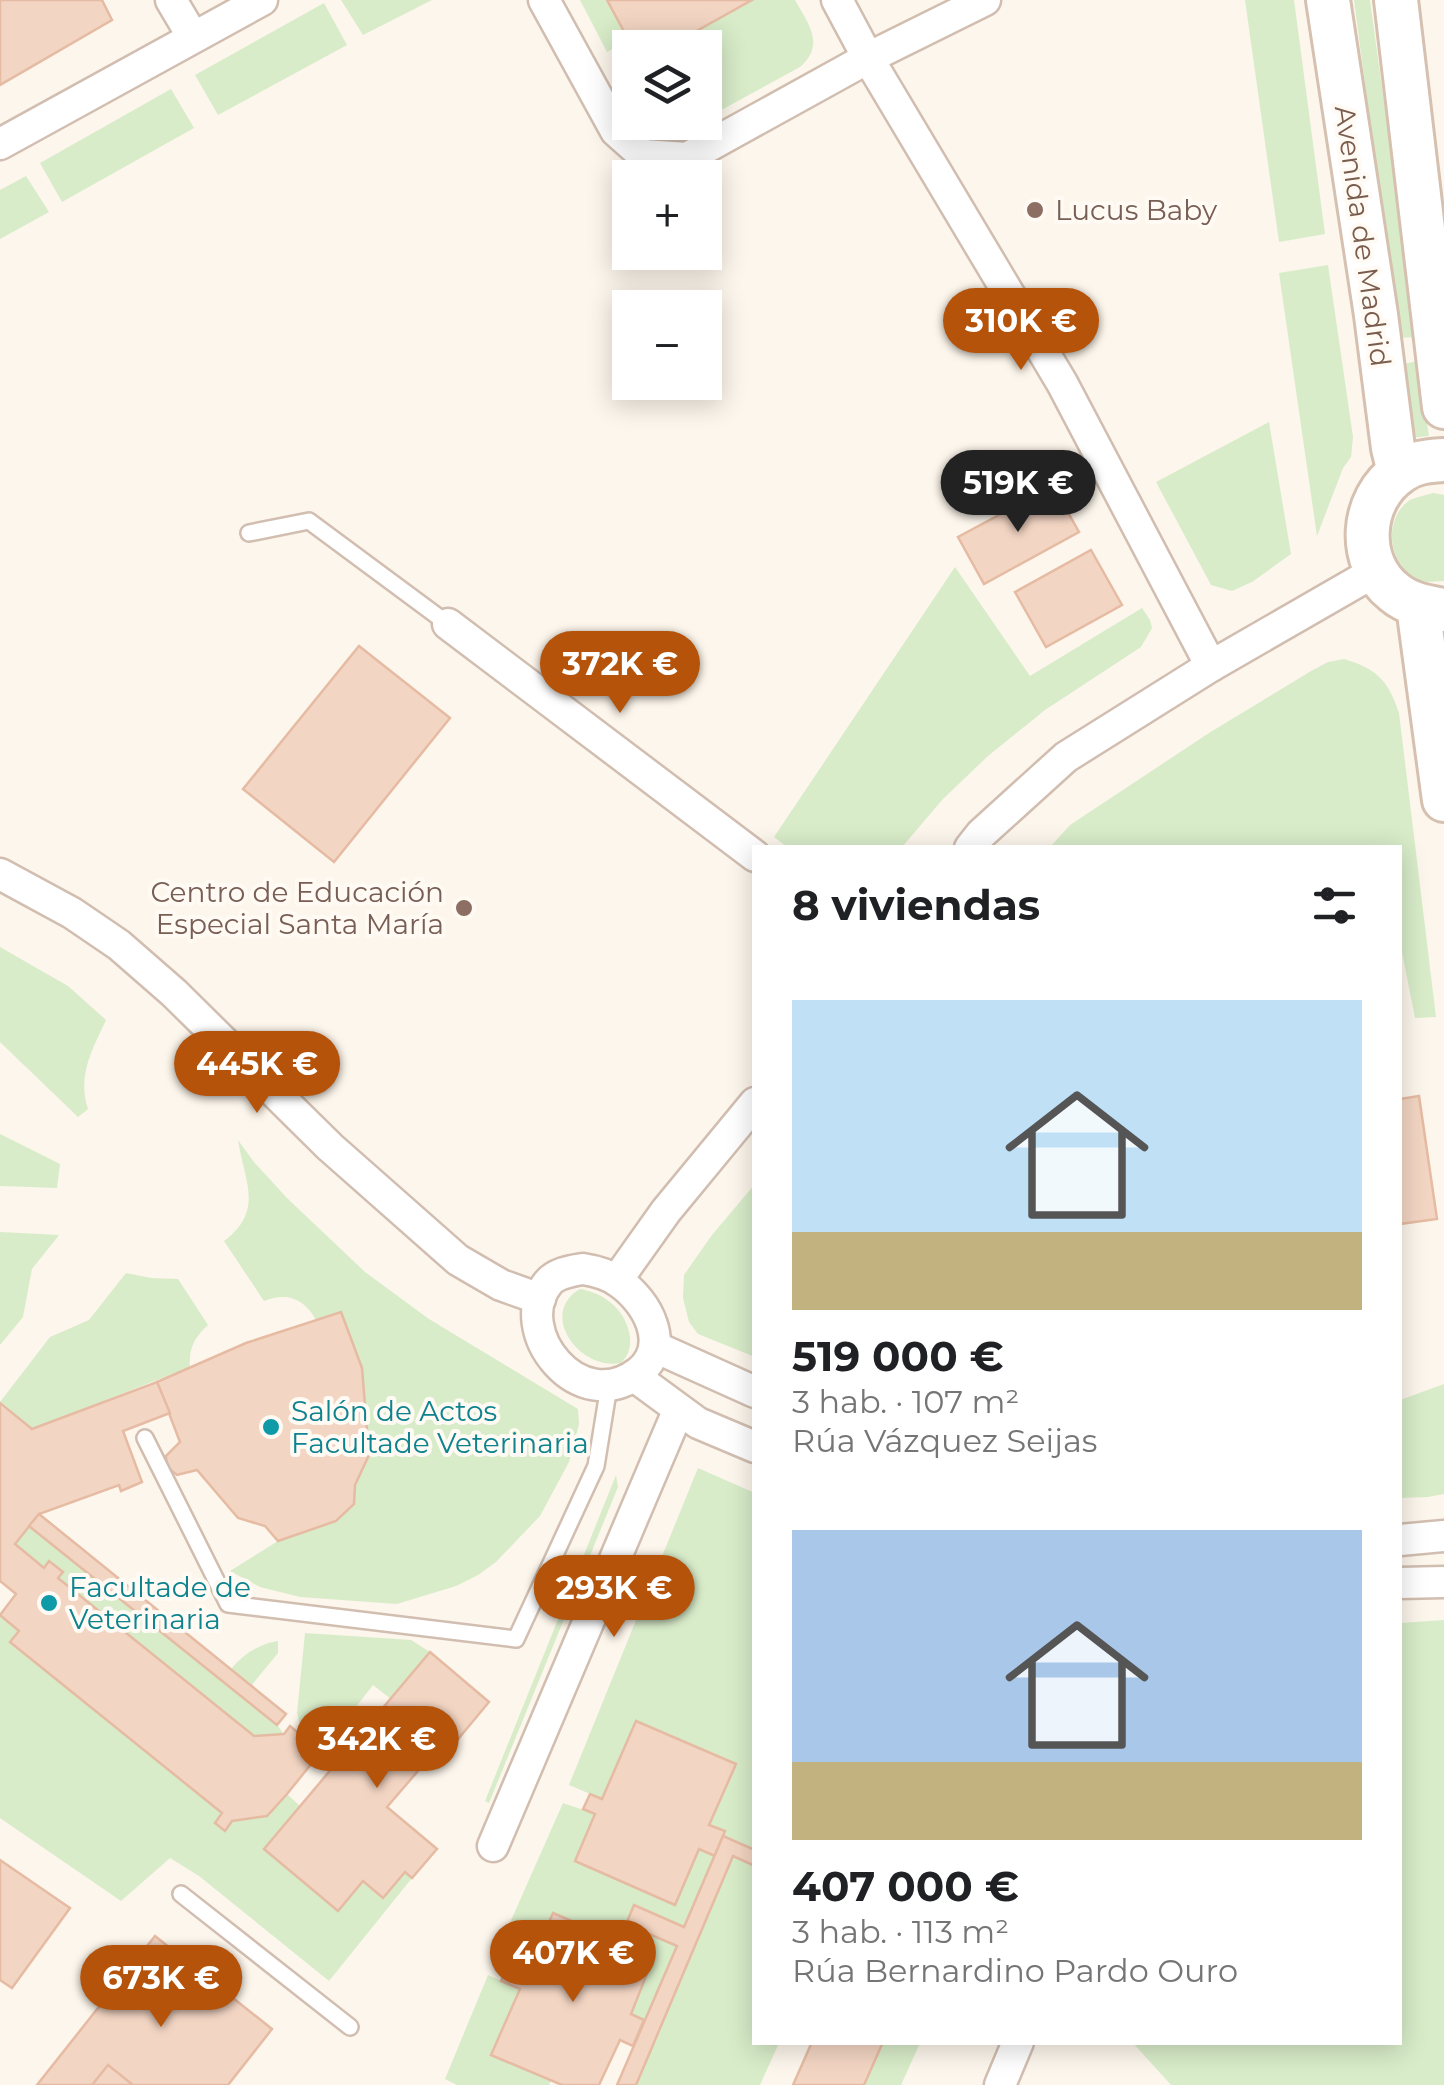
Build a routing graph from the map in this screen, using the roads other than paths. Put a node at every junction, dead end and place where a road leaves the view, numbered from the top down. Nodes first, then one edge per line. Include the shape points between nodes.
1 (172, 0) edge
2 (262, 0) edge
3 (544, 0) edge
4 (837, 0) edge
5 (985, 0) edge
6 (1328, 0) edge
7 (1396, 0) edge
8 (192, 37) junction
9 (868, 58) junction
10 (0, 144) edge
11 (1444, 407) edge
12 (1444, 460) edge
13 (1399, 472) junction
14 (250, 534) dead end
15 (1376, 571) junction
16 (1431, 608) edge
17 (448, 624) joint
18 (1212, 666) junction
19 (1444, 800) edge
20 (972, 845) edge
21 (752, 854) edge
22 (0, 874) edge
23 (752, 1106) edge
24 (617, 1280) junction
25 (540, 1299) junction
26 (655, 1347) junction
27 (621, 1381) junction
28 (752, 1391) edge
29 (678, 1411) junction
30 (145, 1438) dead end
31 (752, 1446) edge
32 (1444, 1536) edge
33 (1402, 1540) edge
34 (1444, 1582) edge
35 (1402, 1583) edge
36 (493, 1846) dead end
37 (181, 1894) dead end
38 (350, 2027) dead end
39 (1017, 2045) edge
40 (1000, 2085) edge

1 - 8 street
2 - 8 street
3 - 9 street via 616,131 642,155 687,158
4 - 9 street
5 - 9 street
6 - 13 street, Avenida de Madrid
7 - 11 street, Avenida de Madrid via 1426,199
8 - 10 street
9 - 18 street via 1062,383
12 - 13 street
13 - 15 street via 1378,495 1366,527
14 - 17 lane via 309,521
15 - 16 street via 1393,592
15 - 18 street
16 - 19 street
17 - 21 street
18 - 20 street via 1066,756
22 - 25 street via 118,945 458,1260
23 - 24 street
24 - 25 street via 583,1269 564,1272
24 - 26 street via 642,1304
25 - 27 street via 542,1340 554,1361 588,1384
26 - 27 street via 648,1364
26 - 28 street
27 - 29 street
27 - 30 lane via 596,1466 516,1638 228,1604
29 - 31 street
29 - 36 street
32 - 33 street
34 - 35 street
37 - 38 lane
39 - 40 street

